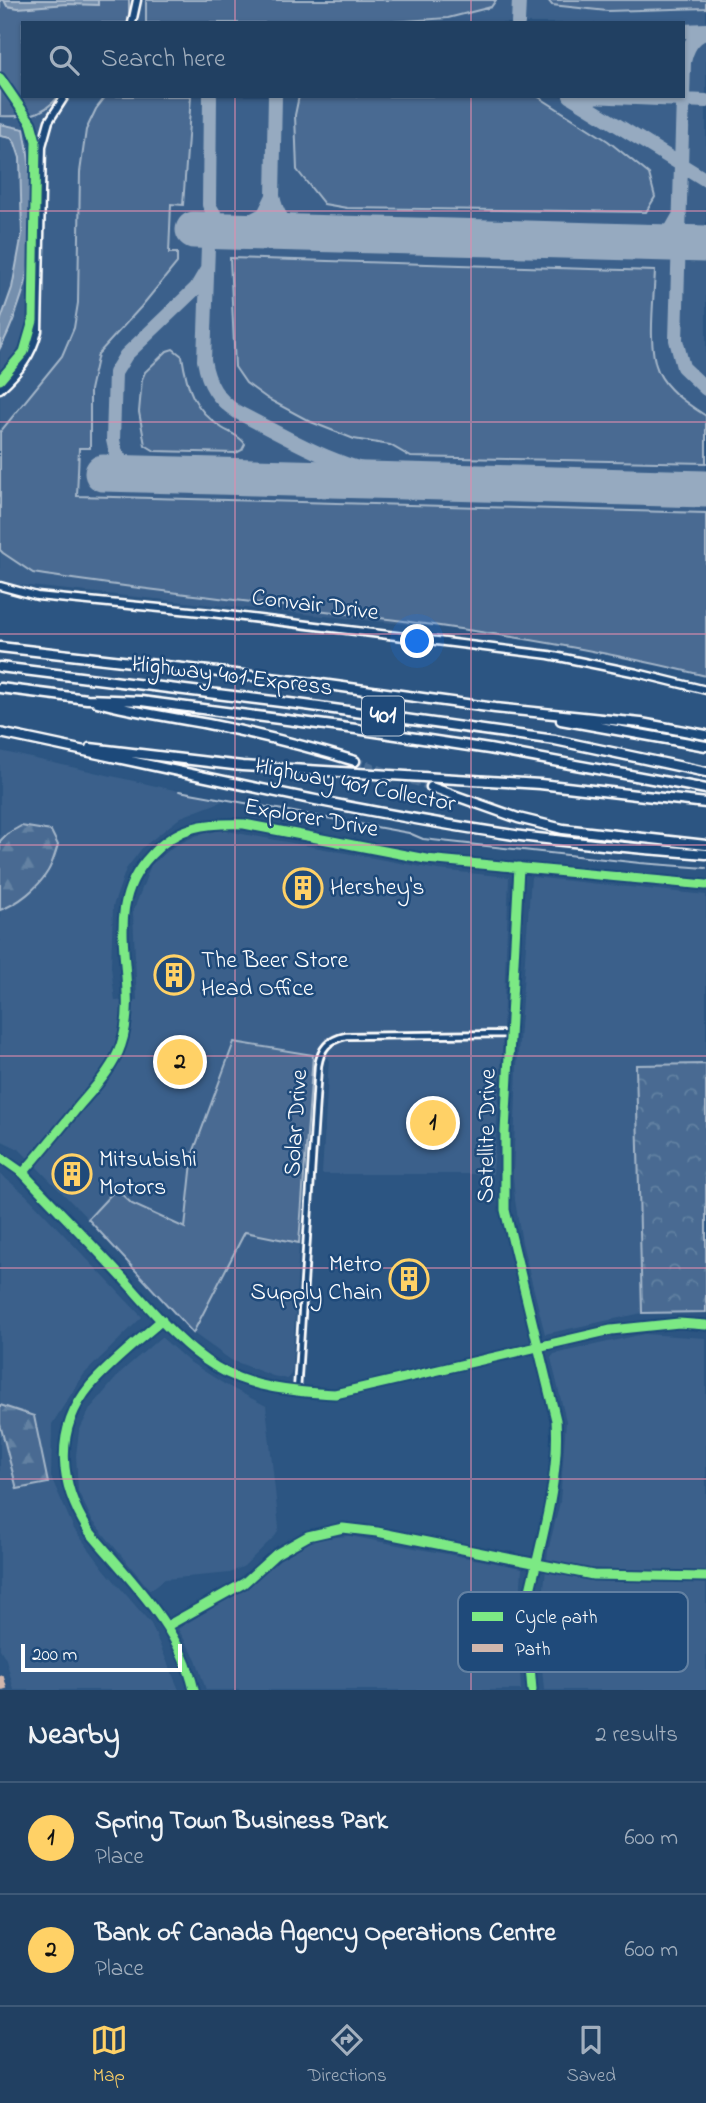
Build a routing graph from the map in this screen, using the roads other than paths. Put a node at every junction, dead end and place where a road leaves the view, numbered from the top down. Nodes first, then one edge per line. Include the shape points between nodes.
1 (137, 0) edge
2 (132, 21) edge
3 (64, 98) edge
4 (0, 389) edge
5 (0, 586) edge
6 (0, 647) edge
7 (0, 667) edge
8 (0, 688) edge
9 (706, 690) edge
10 (87, 699) junction
11 (495, 708) junction
12 (0, 733) edge
13 (706, 735) edge
14 (45, 742) junction
15 (706, 746) edge
16 (355, 761) tunnel mouth
17 (706, 772) edge
18 (431, 787) tunnel mouth
19 (706, 789) edge
20 (706, 803) edge
21 (706, 845) edge
22 (706, 854) edge
23 (519, 867) junction
24 (706, 885) edge
25 (510, 1034) junction
26 (0, 1157) edge
27 (23, 1173) junction
28 (162, 1320) junction
29 (706, 1325) edge
30 (538, 1348) junction
31 (297, 1392) junction
32 (536, 1564) junction
33 (706, 1577) edge
34 (531, 1592) edge
35 (167, 1626) junction
36 (530, 1672) edge
37 (194, 1690) edge
38 (532, 1690) edge

1 - 2 street
3 - 4 street via 42,146 38,331 25,363
5 - 9 street, Convair Drive via 49,597 550,655
6 - 11 highway, 401
7 - 17 highway, Highway 401 Express / 401 via 555,740
8 - 10 highway, Highway 401 Express / 401
10 - 16 highway
10 - 19 highway, Highway 401 Express / 401 via 141,701 436,741
11 - 13 highway, 401 via 641,723
11 - 15 highway
12 - 14 highway, Highway 401 Collector
14 - 20 highway via 242,766 540,784
14 - 22 highway, Highway 401 Collector via 384,813 521,836
18 - 21 highway via 563,829
23 - 24 street, Explorer Drive
23 - 25 street, Satellite Drive
23 - 27 street, Explorer Drive via 426,859 244,824 199,825 167,839 135,874 125,902 126,1015 120,1048 102,1078
25 - 30 street, Satellite Drive via 505,1210
25 - 31 street, Solar Drive via 346,1036 331,1040 323,1049
26 - 27 street
27 - 28 street
28 - 31 street via 217,1368
28 - 35 street via 89,1388 70,1422 64,1463 66,1485 78,1514
29 - 30 street via 640,1326
30 - 31 street via 335,1394
30 - 32 street, Satellite Drive via 556,1420 557,1463
32 - 33 street via 608,1577
32 - 34 street, Satellite Drive
32 - 35 street via 377,1532 334,1529 290,1545 244,1583
35 - 37 street
36 - 38 street, Satellite Drive

